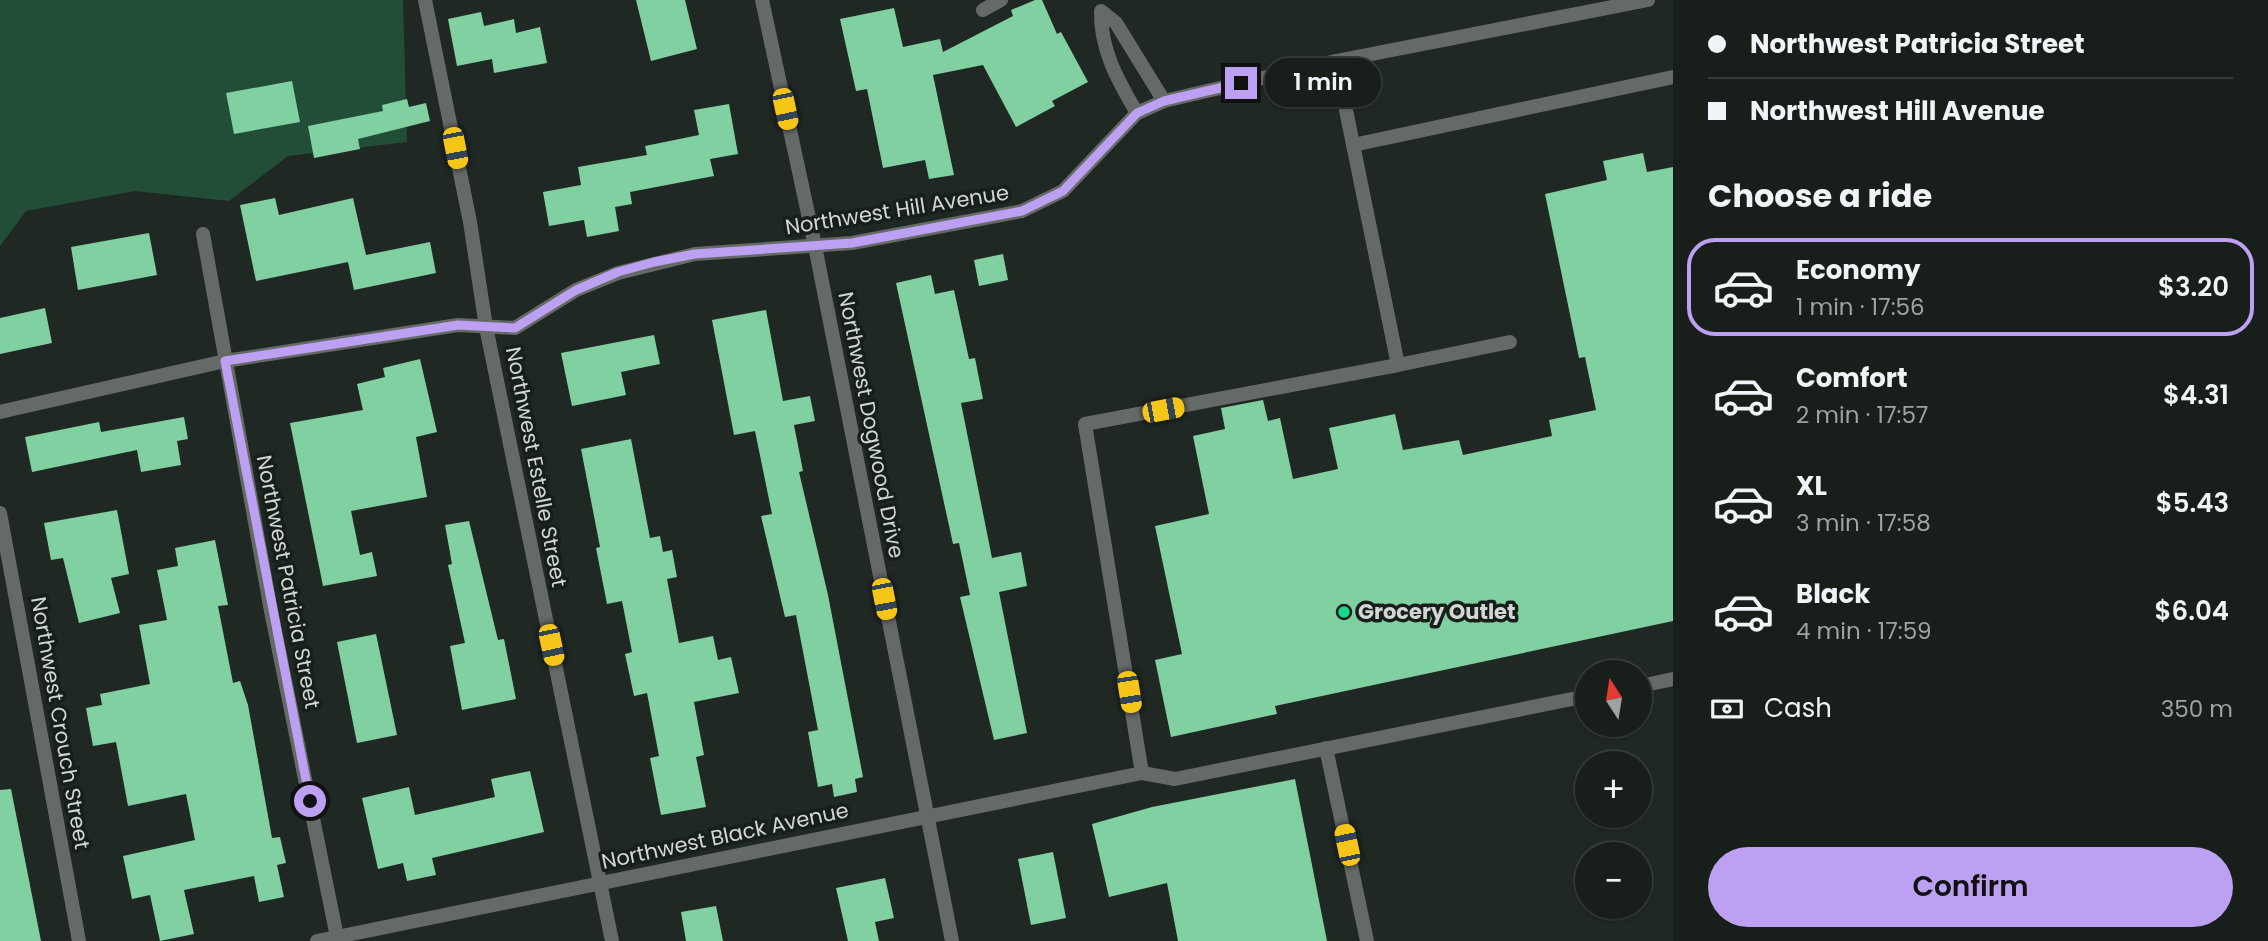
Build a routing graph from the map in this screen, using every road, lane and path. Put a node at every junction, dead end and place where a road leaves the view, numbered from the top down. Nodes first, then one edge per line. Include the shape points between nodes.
1 (425, 0) edge
2 (762, 0) edge
3 (1001, 0) edge
4 (1648, 0) edge
5 (1098, 6) edge
6 (983, 10) dead end
7 (1336, 61) junction
8 (1673, 77) edge
9 (1164, 101) junction
10 (1137, 113) junction
11 (1353, 145) junction
12 (203, 234) dead end
13 (815, 246) junction
14 (486, 327) junction
15 (1510, 342) dead end
16 (225, 361) junction
17 (1398, 365) junction
18 (0, 412) edge
19 (0, 513) edge
20 (1673, 679) edge
21 (1652, 683) edge
22 (1575, 698) edge
23 (1326, 748) junction
24 (1142, 773) junction
25 (926, 817) junction
26 (599, 883) junction
27 (337, 937) junction
28 (79, 941) edge
29 (317, 941) edge
30 (612, 941) edge
31 (951, 941) edge
32 (1367, 941) edge

1 - 14 street, Northwest Estelle Street via 470,222
2 - 13 street, Northwest Dogwood Drive
3 - 6 street
4 - 7 street, Northwest Hill Avenue
5 - 9 street via 1116,23
5 - 10 street via 1105,54
7 - 9 street, Northwest Hill Avenue
7 - 11 street
8 - 11 street
9 - 10 street, Northwest Hill Avenue
10 - 13 street, Northwest Hill Avenue via 1063,191 1042,203 1009,214
11 - 17 street
12 - 16 street, Northwest Patricia Street
13 - 14 street, Northwest Hill Avenue via 695,254 654,262 576,290 515,328
13 - 25 street, Northwest Dogwood Drive
14 - 16 street, Northwest Hill Avenue via 458,325
14 - 26 street, Northwest Estelle Street
15 - 17 street
16 - 18 street, Northwest Hill Avenue
16 - 27 street, Northwest Patricia Street
17 - 24 street via 1084,424
19 - 28 street, Northwest Crouch Street
20 - 21 street
22 - 23 street
23 - 24 street via 1175,779
23 - 32 street
24 - 25 street, Northwest Black Avenue
25 - 26 street, Northwest Black Avenue
25 - 31 street, Northwest Dogwood Drive
26 - 27 street, Northwest Black Avenue
26 - 30 street, Northwest Estelle Street
27 - 29 street, Northwest Black Avenue

